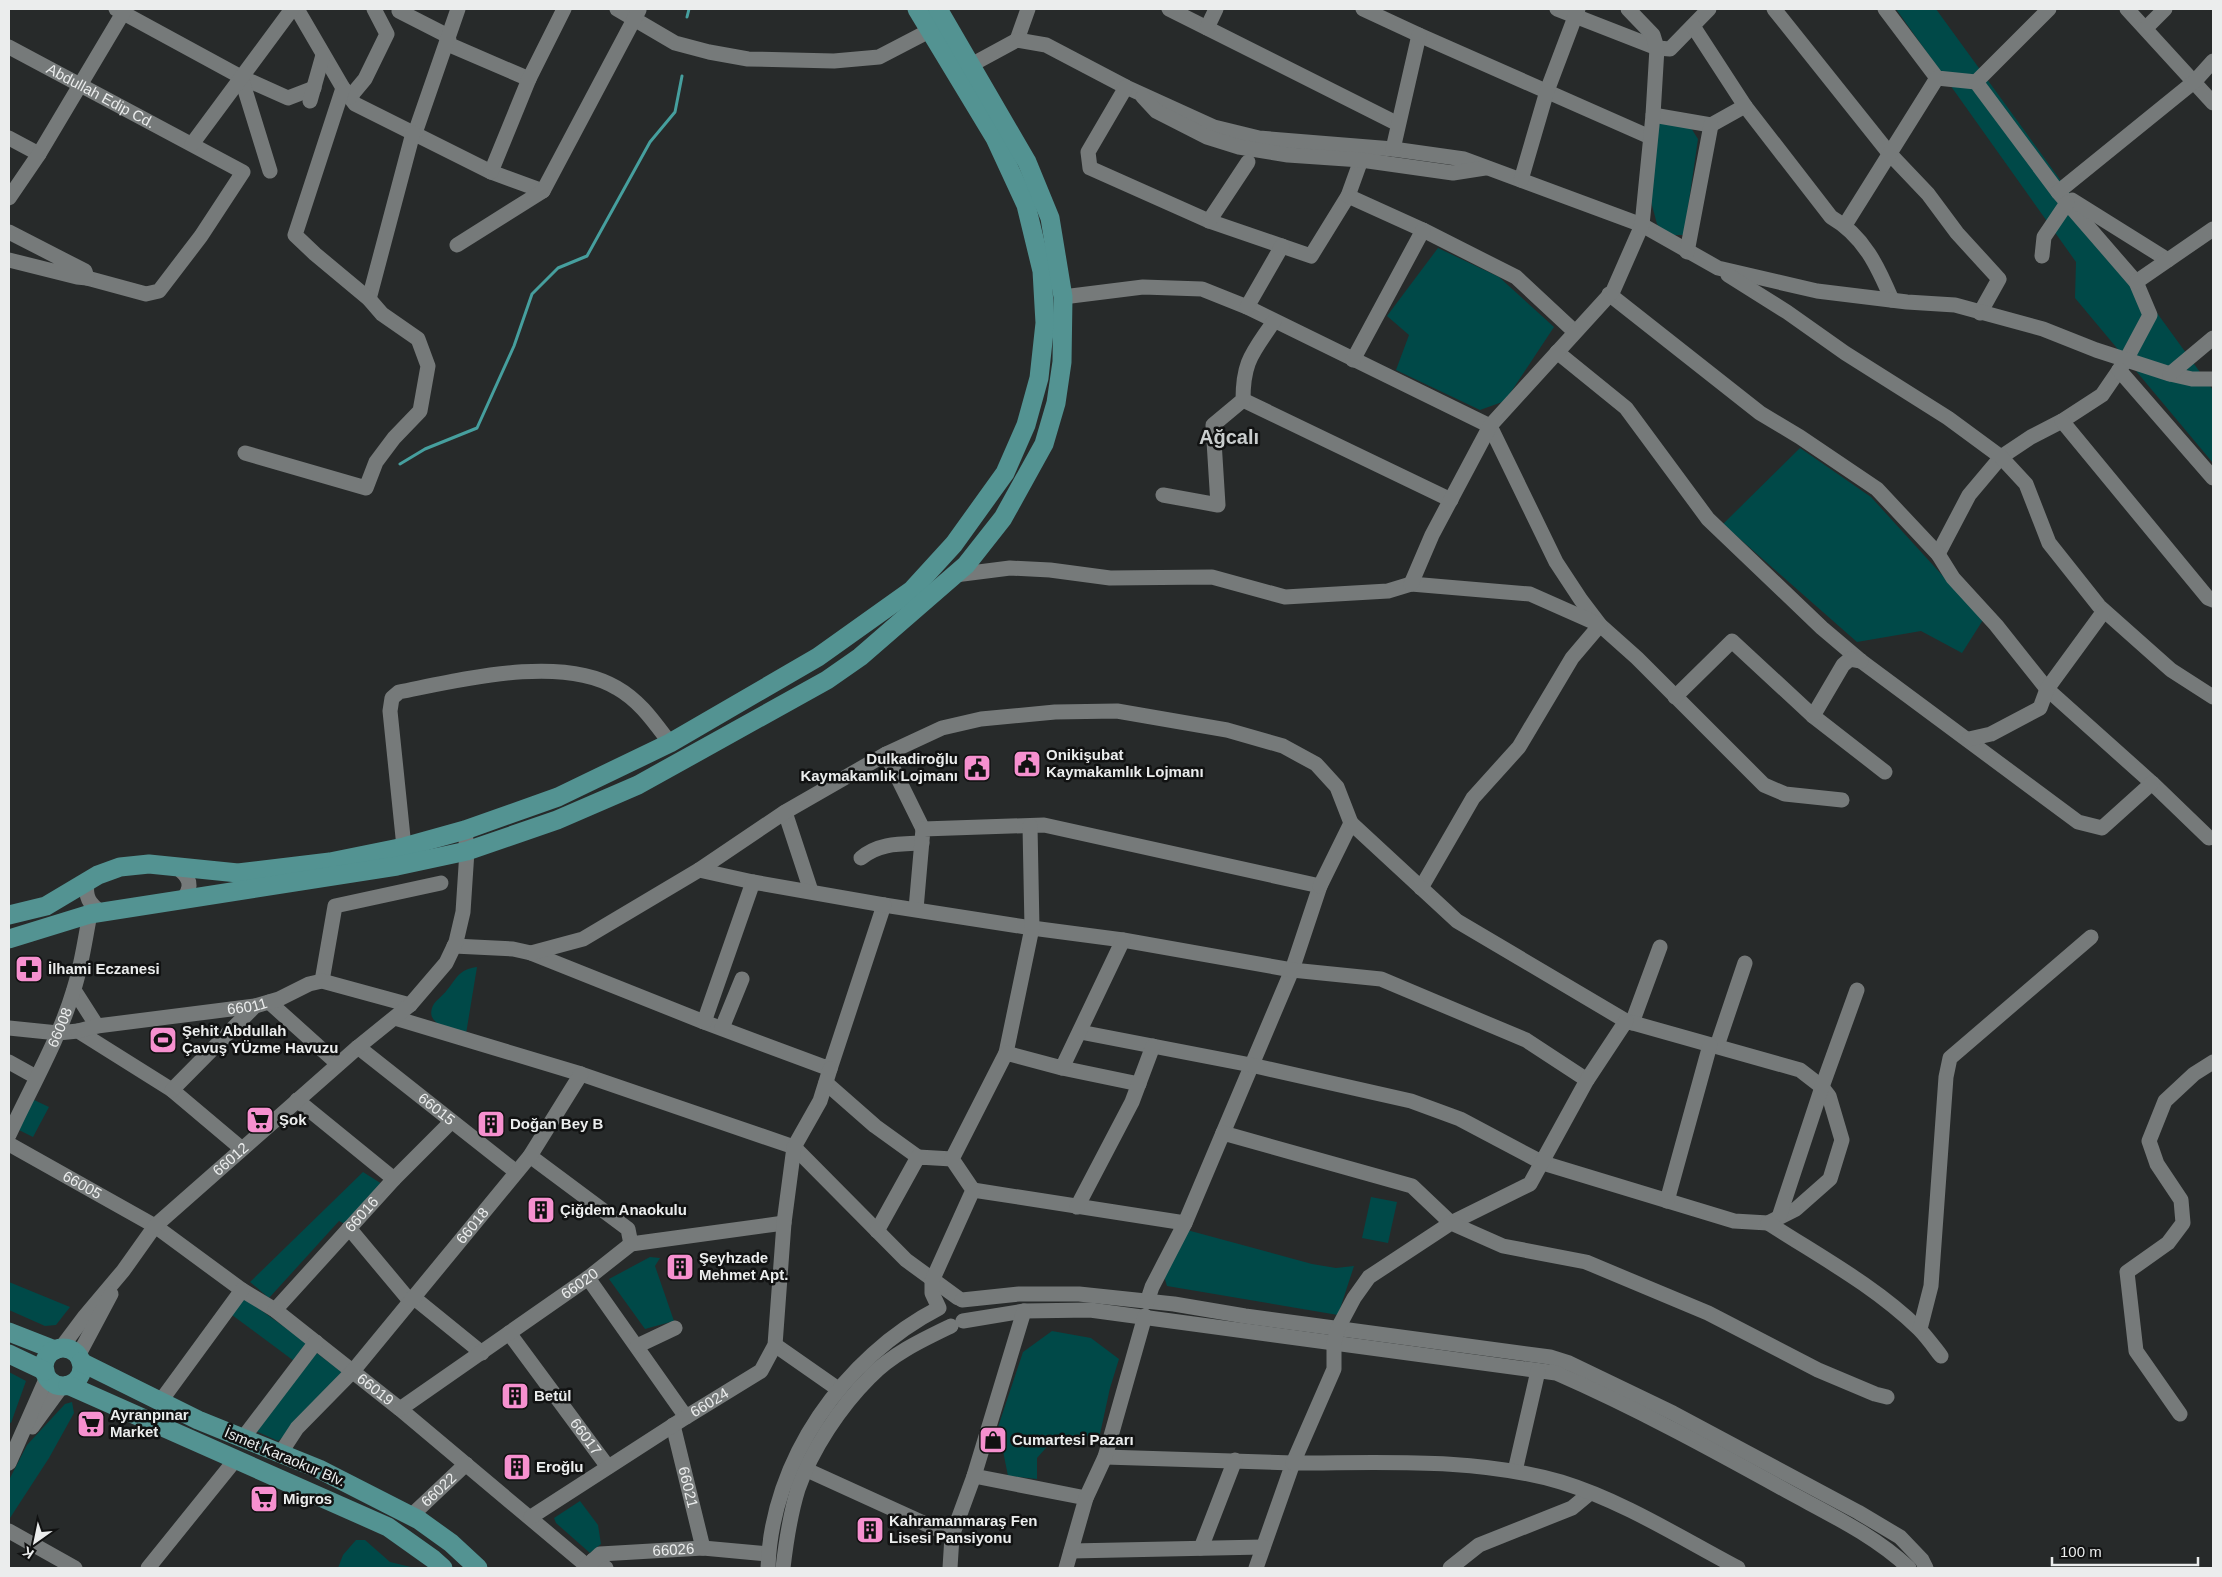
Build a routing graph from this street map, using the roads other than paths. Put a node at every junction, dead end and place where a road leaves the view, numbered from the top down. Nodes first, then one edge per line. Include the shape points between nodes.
1 (292, 9) edge
2 (296, 9) edge
3 (374, 9) edge
4 (458, 9) edge
5 (564, 9) edge
6 (617, 9) edge
7 (917, 9) edge
8 (938, 9) edge
9 (1028, 9) edge
10 (1169, 9) edge
11 (1216, 9) edge
12 (1363, 9) edge
13 (1558, 9) edge
14 (1628, 9) edge
15 (1709, 9) edge
16 (1774, 9) edge
17 (1885, 9) edge
18 (2049, 9) edge
19 (2128, 9) edge
20 (2165, 9) edge
21 (399, 10) edge
22 (120, 11) edge
23 (1576, 12) edge
24 (637, 13) edge
25 (1391, 14) edge
26 (1693, 26) junction
27 (1206, 28) junction
28 (2146, 28) junction
29 (929, 31) junction
30 (387, 34) junction
31 (1419, 35) junction
32 (448, 36) junction
33 (1017, 40) junction
34 (9, 47) edge
35 (1657, 48) junction
36 (324, 55) junction
37 (2213, 61) edge
38 (971, 65) junction
39 (241, 77) junction
40 (1937, 78) junction
41 (529, 79) junction
42 (2195, 81) junction
43 (1976, 82) junction
44 (78, 86) junction
45 (1132, 90) junction
46 (1547, 91) junction
47 (346, 93) junction
48 (2213, 103) edge
49 (1745, 106) junction
50 (1653, 115) junction
51 (1398, 124) junction
52 (1711, 125) junction
53 (414, 133) junction
54 (1650, 137) junction
55 (9, 138) edge
56 (192, 144) junction
57 (1393, 149) junction
58 (1889, 153) junction
59 (39, 154) junction
60 (1361, 160) junction
61 (1248, 162) dead end
62 (1485, 168) junction
63 (270, 171) dead end
64 (490, 172) junction
65 (1521, 180) junction
66 (543, 191) junction
67 (1348, 196) junction
68 (2062, 197) junction
69 (9, 198) edge
70 (1209, 221) junction
71 (1642, 225) junction
72 (1845, 225) junction
73 (2213, 229) edge
74 (1423, 230) junction
75 (9, 232) edge
76 (457, 245) dead end
77 (1282, 246) junction
78 (1687, 252) junction
79 (2042, 256) dead end
80 (9, 260) edge
81 (2168, 260) junction
82 (1718, 268) junction
83 (87, 278) junction
84 (2136, 282) junction
85 (1609, 294) junction
86 (1063, 297) junction
87 (369, 299) junction
88 (1892, 300) junction
89 (1247, 307) junction
90 (1980, 313) junction
91 (1274, 321) junction
92 (1575, 332) junction
93 (2213, 338) edge
94 (1557, 352) junction
95 (1353, 360) junction
96 (2123, 365) junction
97 (2170, 374) junction
98 (2213, 379) edge
99 (1243, 400) junction
100 (2062, 421) junction
101 (1490, 426) junction
102 (245, 453) dead end
103 (2001, 457) junction
104 (2213, 478) edge
105 (1163, 494) dead end
106 (1451, 500) junction
107 (1938, 554) junction
108 (955, 575) junction
109 (1411, 584) junction
110 (2213, 600) edge
111 (2104, 611) junction
112 (1600, 625) junction
113 (1861, 661) junction
114 (2047, 689) junction
115 (1675, 697) junction
116 (2213, 697) edge
117 (1813, 716) junction
118 (1969, 739) junction
119 (670, 742) junction
120 (886, 754) junction
121 (1885, 772) dead end
122 (2152, 783) junction
123 (1842, 800) dead end
124 (785, 812) junction
125 (1351, 823) junction
126 (1030, 826) junction
127 (465, 830) junction
128 (922, 836) junction
129 (2209, 838) dead end
130 (404, 847) junction
131 (467, 851) junction
132 (861, 858) dead end
133 (176, 867) junction
134 (699, 870) junction
135 (88, 882) junction
136 (441, 882) dead end
137 (753, 882) junction
138 (1320, 886) junction
139 (1421, 888) junction
140 (811, 891) junction
141 (182, 900) junction
142 (884, 906) junction
143 (916, 909) junction
144 (95, 913) junction
145 (9, 915) edge
146 (1032, 928) junction
147 (2091, 937) dead end
148 (9, 939) edge
149 (1123, 940) junction
150 (454, 946) junction
151 (1660, 947) dead end
152 (531, 953) junction
153 (1745, 963) dead end
154 (1292, 970) junction
155 (742, 979) dead end
156 (322, 981) junction
157 (74, 990) junction
158 (1857, 990) dead end
159 (262, 1004) junction
160 (410, 1005) junction
161 (395, 1018) junction
162 (704, 1022) junction
163 (1629, 1022) junction
164 (97, 1026) junction
165 (9, 1028) edge
166 (722, 1028) junction
167 (78, 1031) junction
168 (1080, 1032) junction
169 (58, 1033) junction
170 (358, 1046) junction
171 (1153, 1046) junction
172 (1714, 1046) junction
173 (1006, 1053) junction
174 (9, 1062) edge
175 (2213, 1062) edge
176 (338, 1064) junction
177 (1252, 1066) junction
178 (1062, 1068) junction
179 (582, 1074) junction
180 (828, 1076) junction
181 (36, 1077) junction
182 (1587, 1080) junction
183 (1139, 1084) junction
184 (1822, 1087) junction
185 (172, 1090) junction
186 (297, 1100) junction
187 (451, 1122) junction
188 (1223, 1133) junction
189 (9, 1135) edge
190 (9, 1144) edge
191 (794, 1147) junction
192 (242, 1149) junction
193 (530, 1156) junction
194 (918, 1157) junction
195 (952, 1159) junction
196 (1543, 1163) junction
197 (515, 1171) junction
198 (394, 1179) junction
199 (973, 1190) junction
200 (1668, 1201) junction
201 (1078, 1207) junction
202 (1774, 1220) junction
203 (1185, 1222) junction
204 (784, 1223) junction
205 (1451, 1223) junction
206 (155, 1226) junction
207 (349, 1228) junction
208 (877, 1231) junction
209 (631, 1244) junction
210 (588, 1278) junction
211 (932, 1281) junction
212 (242, 1290) junction
213 (412, 1299) junction
214 (960, 1299) junction
215 (939, 1308) junction
216 (1146, 1309) junction
217 (275, 1310) junction
218 (1024, 1311) junction
219 (957, 1324) junction
220 (675, 1328) dead end
221 (1920, 1329) junction
222 (9, 1332) edge
223 (509, 1334) junction
224 (1336, 1336) junction
225 (316, 1342) junction
226 (775, 1345) junction
227 (637, 1346) junction
228 (482, 1353) junction
229 (9, 1354) edge
230 (69, 1354) junction
231 (1940, 1356) dead end
232 (353, 1371) junction
233 (1538, 1371) junction
234 (56, 1380) junction
235 (838, 1389) junction
236 (1887, 1397) dead end
237 (160, 1402) junction
238 (400, 1409) junction
239 (2180, 1414) dead end
240 (686, 1417) junction
241 (673, 1425) junction
242 (243, 1438) junction
243 (280, 1454) junction
244 (12, 1457) edge
245 (1105, 1457) junction
246 (236, 1459) junction
247 (1235, 1460) junction
248 (1294, 1463) junction
249 (466, 1464) junction
250 (608, 1467) junction
251 (806, 1470) junction
252 (1515, 1471) junction
253 (974, 1476) junction
254 (1590, 1493) junction
255 (1086, 1498) junction
256 (411, 1516) junction
257 (531, 1517) junction
258 (9, 1531) edge
259 (952, 1536) junction
260 (1263, 1547) junction
261 (703, 1548) junction
262 (1201, 1548) junction
263 (1071, 1551) junction
264 (768, 1561) edge
265 (593, 1566) edge
266 (75, 1568) edge
267 (148, 1568) edge
268 (443, 1568) edge
269 (478, 1568) edge
270 (783, 1568) edge
271 (950, 1568) edge
272 (1066, 1568) edge
273 (1256, 1568) edge
274 (1450, 1568) edge
275 (1738, 1568) edge
276 (1909, 1568) edge
277 (1926, 1568) edge

1 - 39 street
2 - 36 street
3 - 30 street
4 - 32 street
5 - 41 street
6 - 24 street
7 - 29 main road
8 - 38 main road
9 - 33 street
10 - 27 street
11 - 27 street
12 - 25 street
13 - 23 street
14 - 35 street via 1653,35
15 - 26 street
16 - 58 street
17 - 40 street
18 - 43 street
19 - 28 street
20 - 28 street
21 - 30 street
21 - 32 street
22 - 39 street
22 - 44 street
23 - 35 street
23 - 46 street
24 - 29 street via 675,43 748,59 834,61 879,57
24 - 66 street
25 - 31 street
26 - 35 street via 1670,49
26 - 49 street
27 - 51 street
28 - 42 street
29 - 119 main road via 995,138 1026,205 1042,271 1045,323 1039,378 1026,425 1005,474 954,544 912,590 818,657
30 - 47 street via 365,79
31 - 46 street
31 - 51 street
32 - 41 street via 450,45
32 - 53 street
33 - 38 street
33 - 45 street via 1046,45
34 - 44 street, Abdullah Edip Cd.
35 - 50 street
36 - 39 street via 312,95 288,98
36 - 47 street
37 - 42 street
38 - 86 main road via 1038,187 1050,218
39 - 56 street
39 - 63 street
40 - 43 street
40 - 58 street
41 - 64 street
42 - 48 street
42 - 68 street
43 - 68 street
44 - 56 street, Abdullah Edip Cd.
44 - 59 street
45 - 57 street via 1214,127 1259,138
45 - 60 street via 1156,111 1206,137 1239,148
45 - 70 street via 1088,152 1090,168
46 - 54 street
46 - 65 street
47 - 53 street via 355,104
47 - 87 street via 295,235
49 - 52 street
49 - 72 street via 1831,217
50 - 52 street
50 - 54 street
51 - 57 street
52 - 78 street
53 - 64 street
53 - 87 street
54 - 71 street
55 - 59 street
56 - 83 street, Abdullah Edip Cd. via 243,172 201,236 159,291 146,294
57 - 62 street via 1464,159
58 - 72 street
58 - 90 street via 1999,279
59 - 69 street
60 - 62 street via 1453,173
60 - 67 street
61 - 70 street
62 - 65 street
64 - 66 street
65 - 71 street
66 - 76 street
67 - 74 street
67 - 77 street via 1311,256
68 - 79 street via 2044,237
68 - 81 street
68 - 84 street
70 - 77 street
71 - 78 street
71 - 85 street
72 - 88 street via 1875,260
73 - 81 street
74 - 92 street via 1516,277
74 - 95 street
75 - 83 street via 85,271
77 - 89 street
78 - 82 street
80 - 83 street
81 - 84 street
82 - 88 street via 1817,291
82 - 103 street via 1948,418
84 - 96 street via 2150,315
85 - 92 street
85 - 107 street via 1760,413 1877,489
86 - 89 street via 1144,287 1202,289
86 - 108 main road via 1062,362 1056,403 1044,444 1003,518
87 - 102 street via 382,314 418,339 428,366 420,411 376,462 366,488
88 - 90 street via 1955,305
89 - 91 street
90 - 96 street via 2043,329
91 - 95 street
91 - 99 street via 1247,361
92 - 94 street
93 - 97 street
94 - 101 street
94 - 113 street via 1626,408 1708,519
95 - 101 street
96 - 97 street
96 - 100 street via 2102,395
96 - 104 street
97 - 98 street
99 - 105 street via 1213,425 1218,505
99 - 106 street
100 - 103 street
100 - 110 street via 2208,598
101 - 106 street
101 - 112 street via 1556,562
103 - 107 street via 1969,495
103 - 111 street via 2026,484 2049,543
106 - 109 street via 1432,534
107 - 114 street via 1954,578
108 - 109 street via 1010,568 1110,578 1212,577 1285,597 1388,591
108 - 131 main road via 860,657 827,680 638,784 557,820
109 - 112 street via 1530,594
111 - 114 street
111 - 116 street via 2171,670
112 - 115 street
112 - 139 street via 1572,658 1519,747 1474,798
113 - 117 street via 1850,659 1843,665
113 - 118 street
114 - 118 street via 2040,708 1992,734
114 - 122 street
115 - 117 street via 1732,641
115 - 123 street via 1764,785 1784,794
117 - 121 street
118 - 122 street via 2078,822 2102,828
119 - 127 main road via 558,797
119 - 130 street via 642,706 595,676 497,672 399,692 392,698 390,710
120 - 124 street
120 - 125 street via 942,728 981,719 1055,712 1117,711 1227,730 1283,746 1316,764 1337,788
120 - 128 street
122 - 129 street
124 - 134 street
124 - 140 street
125 - 138 street
125 - 139 street
126 - 128 street
126 - 138 street via 1044,825
126 - 146 street
127 - 130 main road
127 - 131 street, 66012
128 - 132 street via 882,846
128 - 143 street
130 - 133 main road via 330,862 238,873
131 - 141 main road via 397,866
131 - 150 street, 66012 via 463,912
133 - 135 main road via 149,864 120,868
133 - 141 street via 188,877 189,882 188,893
134 - 137 street
134 - 152 street via 583,939
135 - 144 street via 87,898
135 - 145 main road via 46,906
136 - 156 street via 335,906
137 - 140 street
137 - 162 street
138 - 154 street
139 - 163 street via 1457,921
140 - 142 street
141 - 144 main road
142 - 143 street
142 - 180 street
143 - 146 street
144 - 148 main road
144 - 157 street, 66008
146 - 149 street
146 - 173 street
147 - 221 street via 1950,1058 1931,1286
149 - 154 street
149 - 168 street
150 - 152 street
150 - 160 street, 66012 via 446,963
151 - 163 street
152 - 162 street
153 - 172 street
154 - 177 street
154 - 182 street via 1381,979 1526,1040
155 - 166 street
156 - 159 street, 66011
156 - 160 street
157 - 164 street
157 - 169 street, 66008
158 - 184 street
159 - 164 street, 66011
159 - 176 street
159 - 185 street
160 - 161 street, 66012
161 - 170 street, 66012
161 - 179 street
162 - 166 street
163 - 172 street
163 - 182 street
164 - 167 street, 66011
165 - 169 street, 66011
166 - 180 street
167 - 169 street, 66011
167 - 185 street
168 - 171 street
168 - 178 street
169 - 181 street, 66008
170 - 176 street, 66012
170 - 187 street, 66015
171 - 177 street
171 - 183 street
172 - 184 street via 1800,1070
172 - 200 street
173 - 178 street
173 - 195 street
174 - 181 street
175 - 239 street via 2194,1074 2165,1101 2149,1140 2157,1164 2180,1200 2183,1223 2168,1242 2127,1272 2136,1351
176 - 186 street, 66012
177 - 188 street
177 - 196 street via 1411,1101 1460,1119
178 - 183 street
179 - 191 street
179 - 193 street, 66018
180 - 191 street via 820,1100
180 - 194 street via 875,1126
181 - 189 street, 66008
182 - 196 street
183 - 201 street via 1110,1149
184 - 202 street
184 - 202 street via 1829,1096 1842,1140 1830,1179 1796,1209
185 - 192 street
186 - 192 street, 66012
186 - 198 street
187 - 197 street, 66015
187 - 198 street, 66016
188 - 203 street
188 - 205 street via 1412,1186
190 - 206 street, 66005
191 - 204 street, 66024
191 - 208 street
192 - 206 street, 66012
193 - 197 street, 66018
193 - 209 street via 628,1229
194 - 195 street
194 - 208 street
195 - 199 street
196 - 200 street
196 - 205 street via 1530,1184
197 - 213 street, 66018
198 - 207 street, 66016
199 - 201 street
199 - 211 street
200 - 202 street via 1734,1221
201 - 203 street
202 - 221 street
203 - 216 street via 1152,1287
204 - 209 street
204 - 226 street, 66024
205 - 224 street via 1369,1277 1354,1298
205 - 236 street via 1503,1246 1586,1262 1708,1314 1818,1370
206 - 212 street, 66019
206 - 230 street, 66012
207 - 213 street
207 - 217 street, 66016
208 - 211 street
209 - 210 street, 66020
210 - 223 street, 66020
210 - 227 street
211 - 214 street
211 - 215 street via 932,1293
212 - 217 street, 66019
212 - 237 street
213 - 228 street
213 - 232 street, 66018
214 - 215 street via 948,1298
214 - 216 street via 1019,1294 1079,1294
214 - 219 street via 967,1308 966,1318
215 - 219 street via 942,1321
215 - 235 street via 904,1328
216 - 218 street
216 - 224 street
216 - 245 street
217 - 225 street, 66019
218 - 219 street
218 - 253 street
219 - 251 street via 912,1345 871,1376 825,1436
220 - 227 street
221 - 231 street
222 - 230 main road, İsmet Karaokur Blv.
223 - 228 street, 66020
223 - 250 street, 66017
224 - 233 street
224 - 248 street via 1334,1370
224 - 277 street via 1550,1357 1569,1362 1674,1413 1858,1512 1900,1537
225 - 232 street, 66019
225 - 242 street
226 - 235 street
226 - 240 street, 66024 via 761,1371
227 - 240 street
228 - 238 street, 66020
229 - 234 main road, İsmet Karaokur Blv.
230 - 234 main road via 46,1359
230 - 234 main road via 82,1368 78,1378
230 - 237 main road, İsmet Karaokur Blv.
232 - 238 street, 66019
232 - 243 street, 66018 via 297,1428
233 - 252 street
233 - 276 street via 1556,1373 1614,1398 1688,1436 1856,1529 1889,1550
234 - 244 street
234 - 246 main road, İsmet Karaokur Blv.
235 - 264 street via 816,1422 780,1493 773,1517
237 - 242 main road, İsmet Karaokur Blv.
238 - 249 street, 66019
240 - 241 street, 66024
241 - 250 street, 66024
241 - 261 street, 66021
242 - 243 main road, İsmet Karaokur Blv.
243 - 256 main road, İsmet Karaokur Blv. via 319,1469
245 - 247 street
245 - 255 street
246 - 267 street
246 - 268 main road, İsmet Karaokur Blv. via 388,1528
247 - 248 street
247 - 262 street
248 - 252 street via 1421,1464
248 - 260 street
249 - 256 street, 66022
249 - 257 street, 66019
250 - 257 street, 66024
251 - 259 street
251 - 270 street via 786,1537
252 - 254 street via 1562,1482
253 - 255 street
253 - 259 street
254 - 274 street via 1572,1508 1479,1545
254 - 275 street
255 - 263 street
256 - 269 main road, İsmet Karaokur Blv. via 450,1543
257 - 265 street, 66019
258 - 266 street
259 - 271 street
260 - 262 street
260 - 273 street
261 - 264 street, 66026
261 - 265 street, 66026 via 600,1554
262 - 263 street
263 - 272 street

